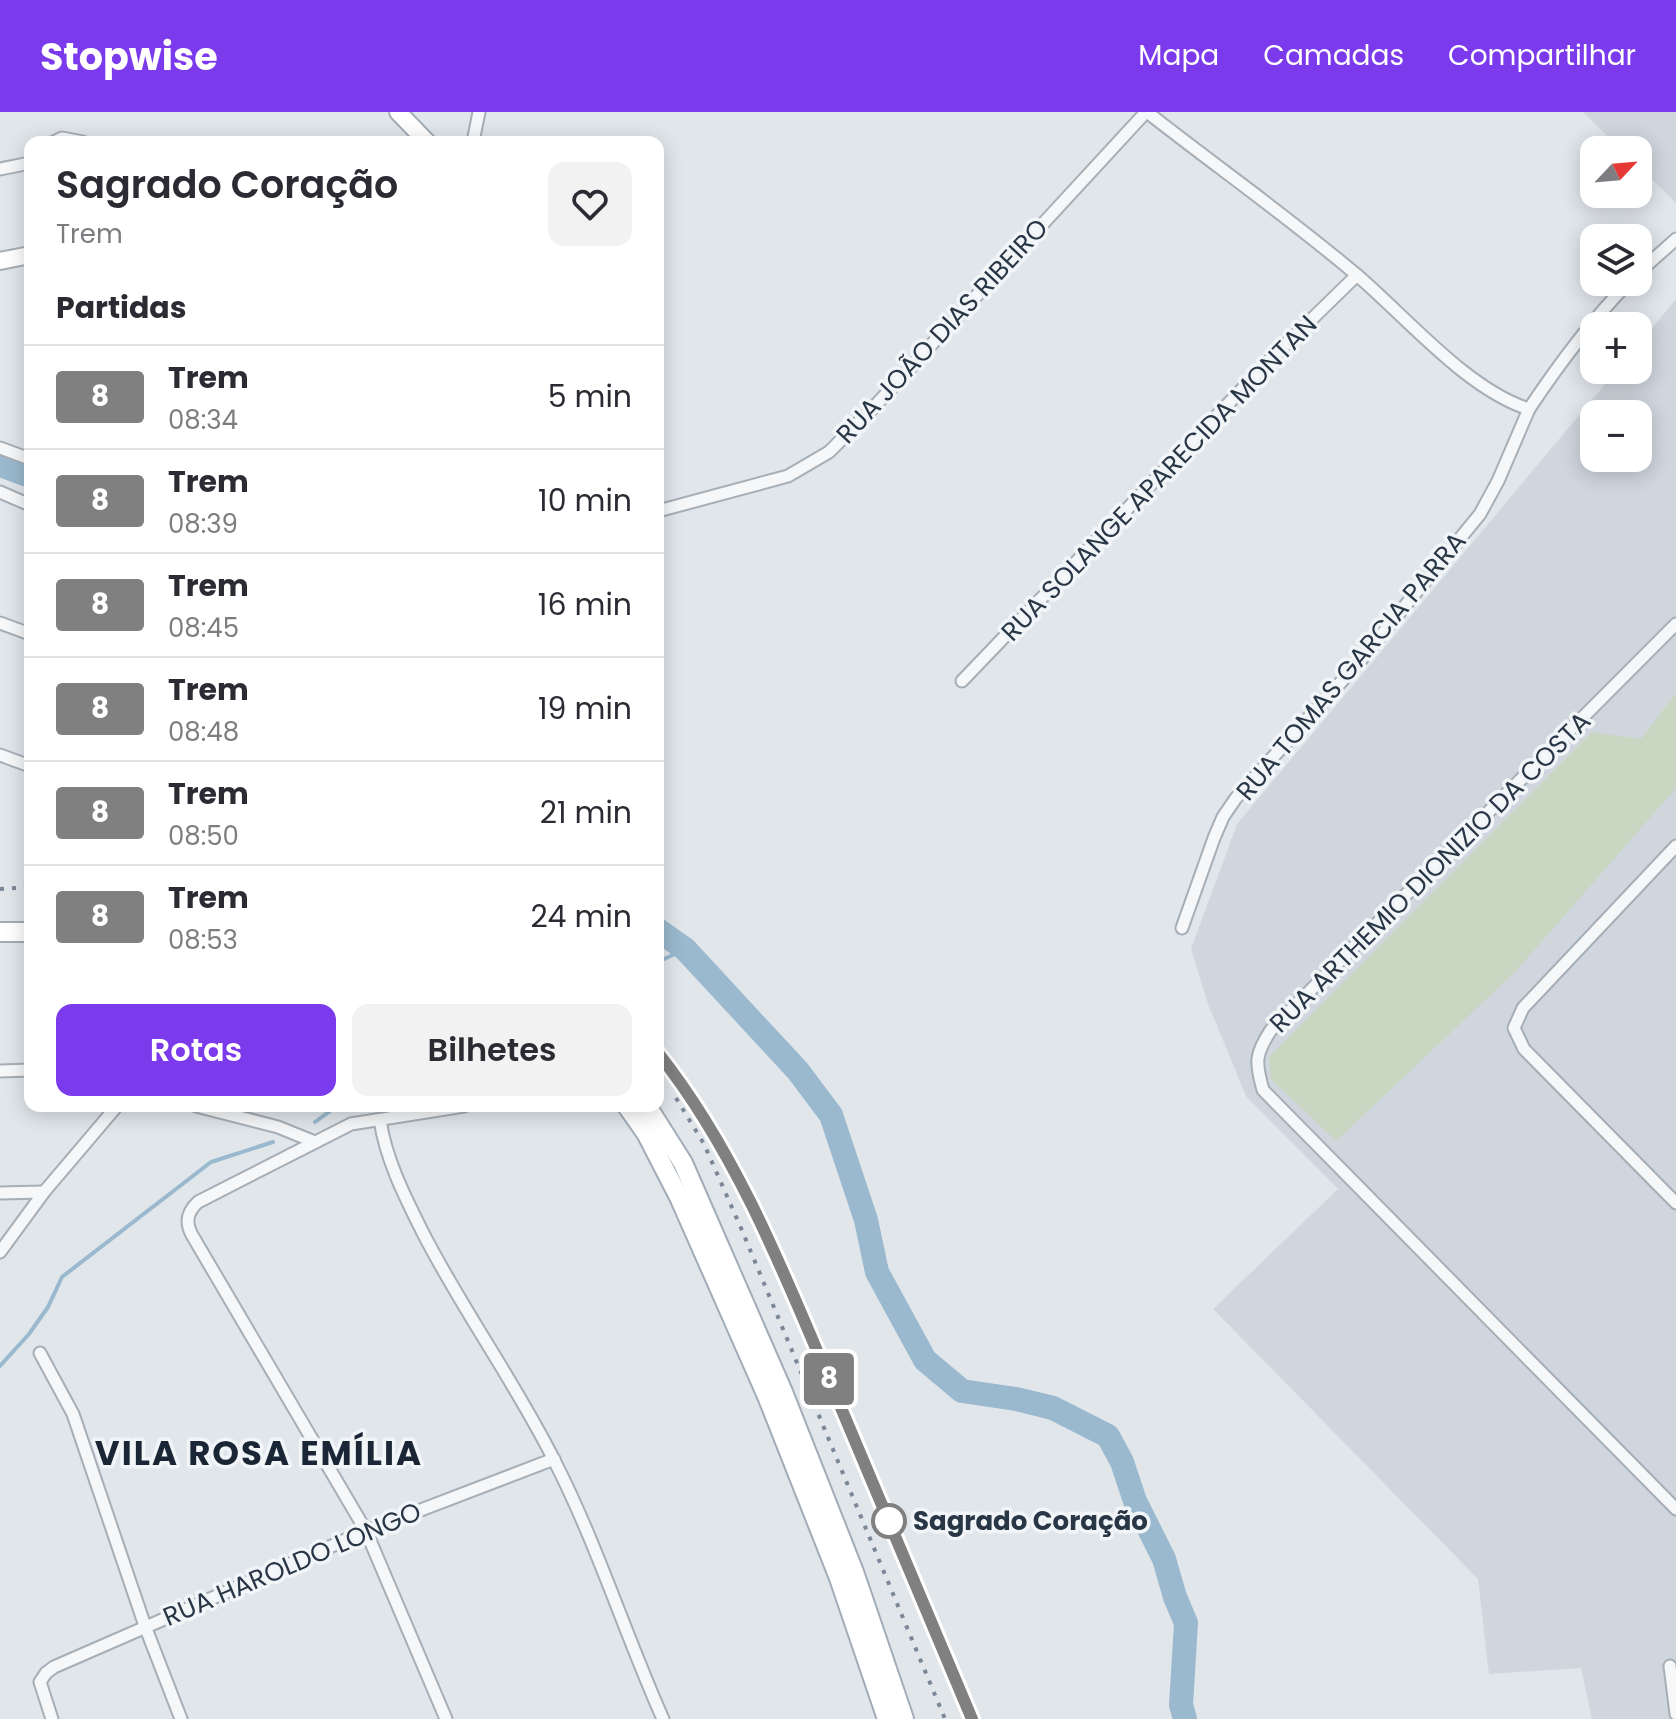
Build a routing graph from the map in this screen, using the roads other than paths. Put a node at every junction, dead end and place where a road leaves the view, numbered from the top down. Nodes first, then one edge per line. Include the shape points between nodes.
1 (398, 112) edge
2 (479, 112) edge
3 (1147, 112) edge
4 (421, 136) edge
5 (474, 136) edge
6 (24, 164) edge
7 (0, 169) edge
8 (1676, 239) edge
9 (24, 256) edge
10 (1652, 260) edge
11 (0, 261) edge
12 (1357, 275) junction
13 (1616, 296) edge
14 (1529, 409) junction
15 (0, 448) edge
16 (24, 457) edge
17 (0, 492) edge
18 (24, 502) edge
19 (664, 509) edge
20 (0, 623) edge
21 (1676, 624) edge
22 (24, 632) edge
23 (962, 681) dead end
24 (0, 755) edge
25 (24, 764) edge
26 (1676, 846) edge
27 (1182, 928) dead end
28 (0, 932) edge
29 (24, 932) edge
30 (0, 943) edge
31 (24, 943) edge
32 (24, 1070) edge
33 (0, 1071) edge
34 (112, 1112) edge
35 (219, 1112) edge
36 (428, 1112) edge
37 (631, 1112) edge
38 (643, 1112) edge
39 (651, 1112) edge
40 (380, 1120) junction
41 (315, 1142) junction
42 (680, 1156) junction
43 (44, 1192) junction
44 (0, 1193) edge
45 (1676, 1203) edge
46 (0, 1252) edge
47 (40, 1353) dead end
48 (554, 1459) junction
49 (1676, 1509) edge
50 (366, 1531) junction
51 (145, 1626) junction
52 (1670, 1666) dead end
53 (1676, 1714) edge
54 (887, 1718) edge
55 (52, 1719) edge
56 (181, 1719) edge
57 (446, 1719) edge
58 (661, 1719) edge
59 (904, 1719) edge

1 - 4 main road
2 - 5 street
3 - 12 street
3 - 19 street, RUA JOÃO DIAS RIBEIRO via 829,452 788,476
6 - 7 street
8 - 10 street
9 - 11 main road
12 - 14 street via 1481,386
12 - 23 street, RUA SOLANGE APARECIDA MONTAN
13 - 14 street, RUA TOMAS GARCIA PARRA
14 - 27 street, RUA TOMAS GARCIA PARRA via 1480,514 1223,817
15 - 16 street
17 - 18 street
20 - 22 street
21 - 49 street, RUA ARTHEMIO DIONIZIO DA COSTA via 1271,1030 1259,1047 1256,1067 1263,1090
24 - 25 street
26 - 45 street via 1523,1008 1514,1028 1524,1049
28 - 29 main road
30 - 31 main road
32 - 33 street
34 - 43 street
35 - 41 street
36 - 40 street
37 - 54 main road via 680,1199 767,1396
38 - 42 main road
39 - 42 main road
40 - 41 street via 351,1124
40 - 48 street via 383,1141 418,1224
41 - 50 street via 193,1207 187,1222
42 - 59 main road via 783,1392 854,1572
43 - 44 street
43 - 46 street
47 - 51 street via 73,1414
48 - 50 street, RUA HAROLDO LONGO
48 - 58 street via 584,1521
50 - 51 street, RUA HAROLDO LONGO
50 - 57 street
51 - 55 street, RUA HAROLDO LONGO via 54,1667 40,1682
51 - 56 street
52 - 53 street

